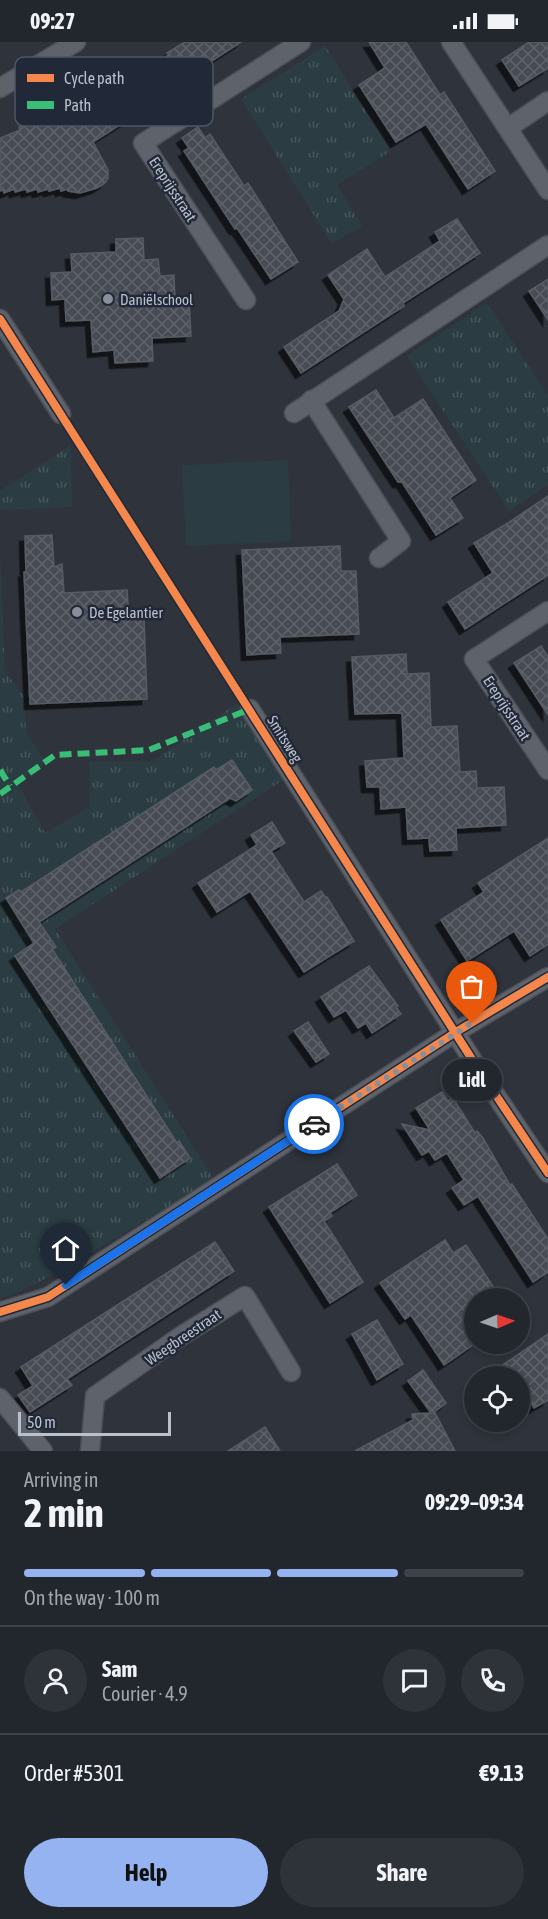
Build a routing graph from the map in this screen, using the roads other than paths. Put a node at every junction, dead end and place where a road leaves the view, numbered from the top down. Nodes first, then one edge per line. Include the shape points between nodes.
1 (76, 42) edge
2 (301, 42) edge
3 (451, 42) edge
4 (51, 57) edge
5 (15, 79) edge
6 (0, 88) edge
7 (213, 99) edge
8 (548, 101) edge
9 (170, 126) edge
10 (508, 128) junction
11 (548, 190) edge
12 (548, 245) edge
13 (246, 300) dead end
14 (0, 319) edge
15 (311, 400) junction
16 (294, 412) dead end
17 (61, 414) dead end
18 (379, 558) dead end
19 (548, 610) edge
20 (250, 708) dead end
21 (548, 770) edge
22 (548, 976) edge
23 (456, 1032) junction
24 (548, 1173) edge
25 (0, 1312) edge
26 (291, 1372) dead end
27 (0, 1398) edge
28 (43, 1451) edge
29 (90, 1451) edge

1 - 4 street
2 - 7 street, Ereprijsstraat
3 - 10 street
5 - 6 street
8 - 10 street
9 - 13 street, Ereprijsstraat via 144,143
10 - 11 street
12 - 15 street
14 - 17 street
15 - 16 street
15 - 18 street via 400,541
19 - 21 street, Ereprijsstraat via 474,659
20 - 23 street, Smitsweg
22 - 23 street
23 - 24 street, Smitsweg
23 - 25 street via 48,1297
26 - 29 street, Weegbreestraat via 245,1296 95,1396
27 - 28 street

